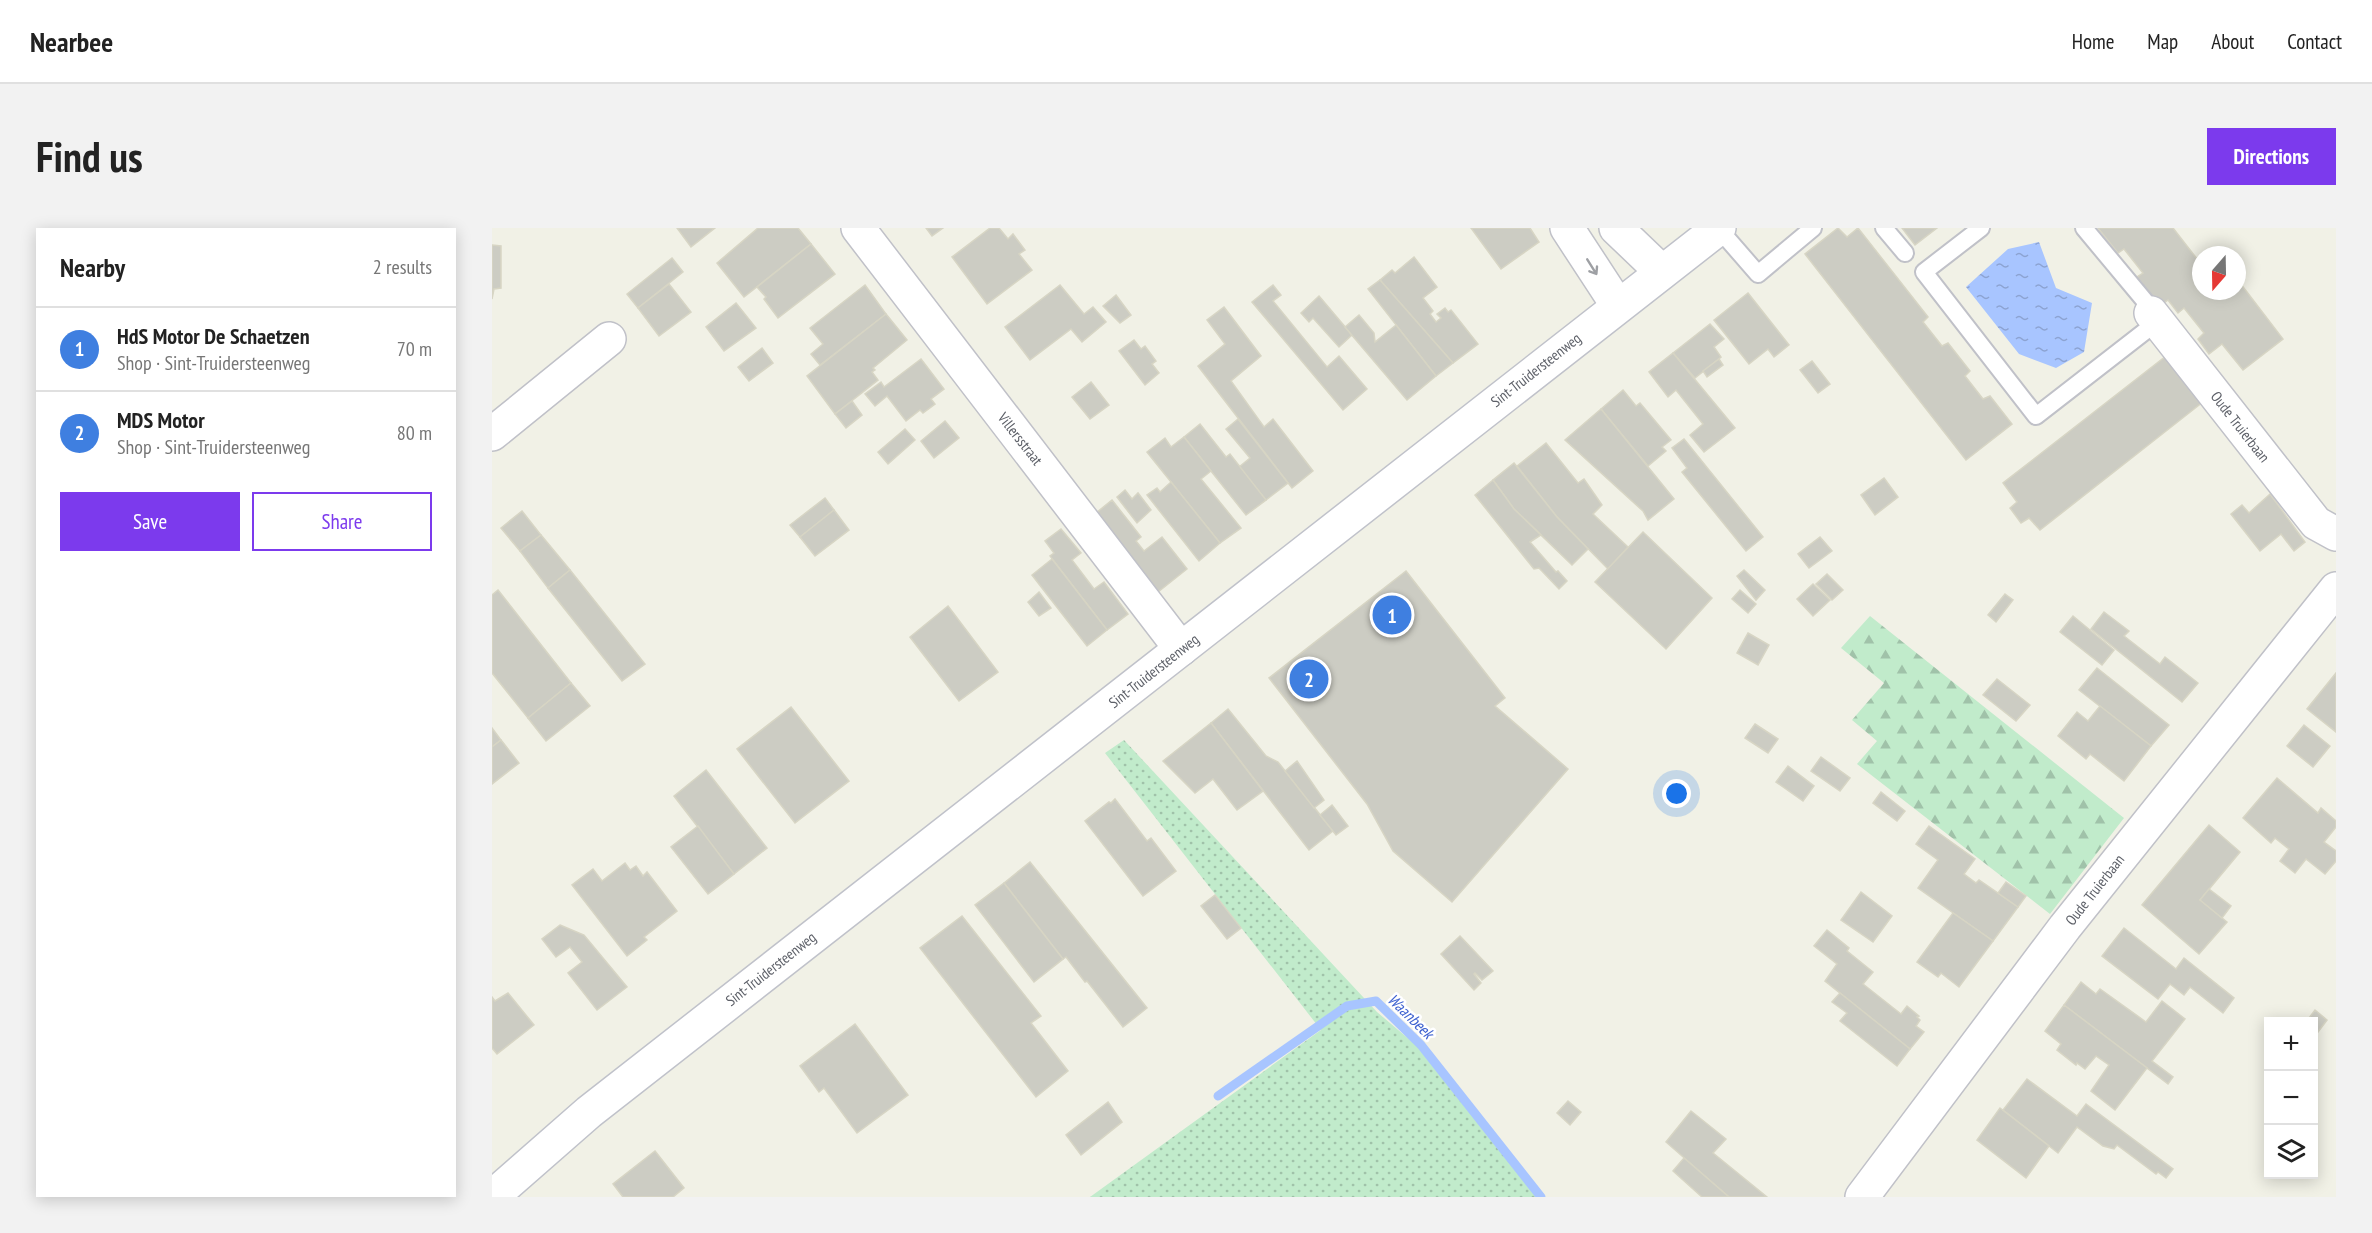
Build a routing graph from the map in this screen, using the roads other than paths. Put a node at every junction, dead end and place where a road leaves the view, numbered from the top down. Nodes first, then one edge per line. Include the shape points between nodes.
1 (858, 228) edge
2 (1567, 228) edge
3 (1616, 228) edge
4 (1718, 228) edge
5 (1813, 228) edge
6 (1884, 228) edge
7 (1981, 228) edge
8 (2084, 228) edge
9 (1905, 253) dead end
10 (1662, 272) junction
11 (1618, 306) junction
12 (2154, 318) junction
13 (609, 339) dead end
14 (492, 434) edge
15 (2336, 534) edge
16 (2336, 589) edge
17 (1181, 649) junction
18 (589, 1112) junction
19 (492, 1174) edge
20 (492, 1197) edge
21 (1862, 1197) edge

1 - 17 street, Villersstraat
2 -> 11 street
3 - 10 street
4 - 5 lane via 1758,274
4 - 10 street, Sint-Truidersteenweg
6 - 9 lane
7 - 12 lane via 1924,272 2036,416
8 - 12 lane via 2149,306
10 - 11 street, Sint-Truidersteenweg
11 - 17 street, Sint-Truidersteenweg
12 - 15 street, Oude Truierbaan via 2316,523
13 - 14 street
16 - 21 street, Oude Truierbaan via 2065,927
17 - 18 street, Sint-Truidersteenweg
18 - 19 street, Sint-Truidersteenweg
18 - 20 street, Sint-Truidersteenweg

